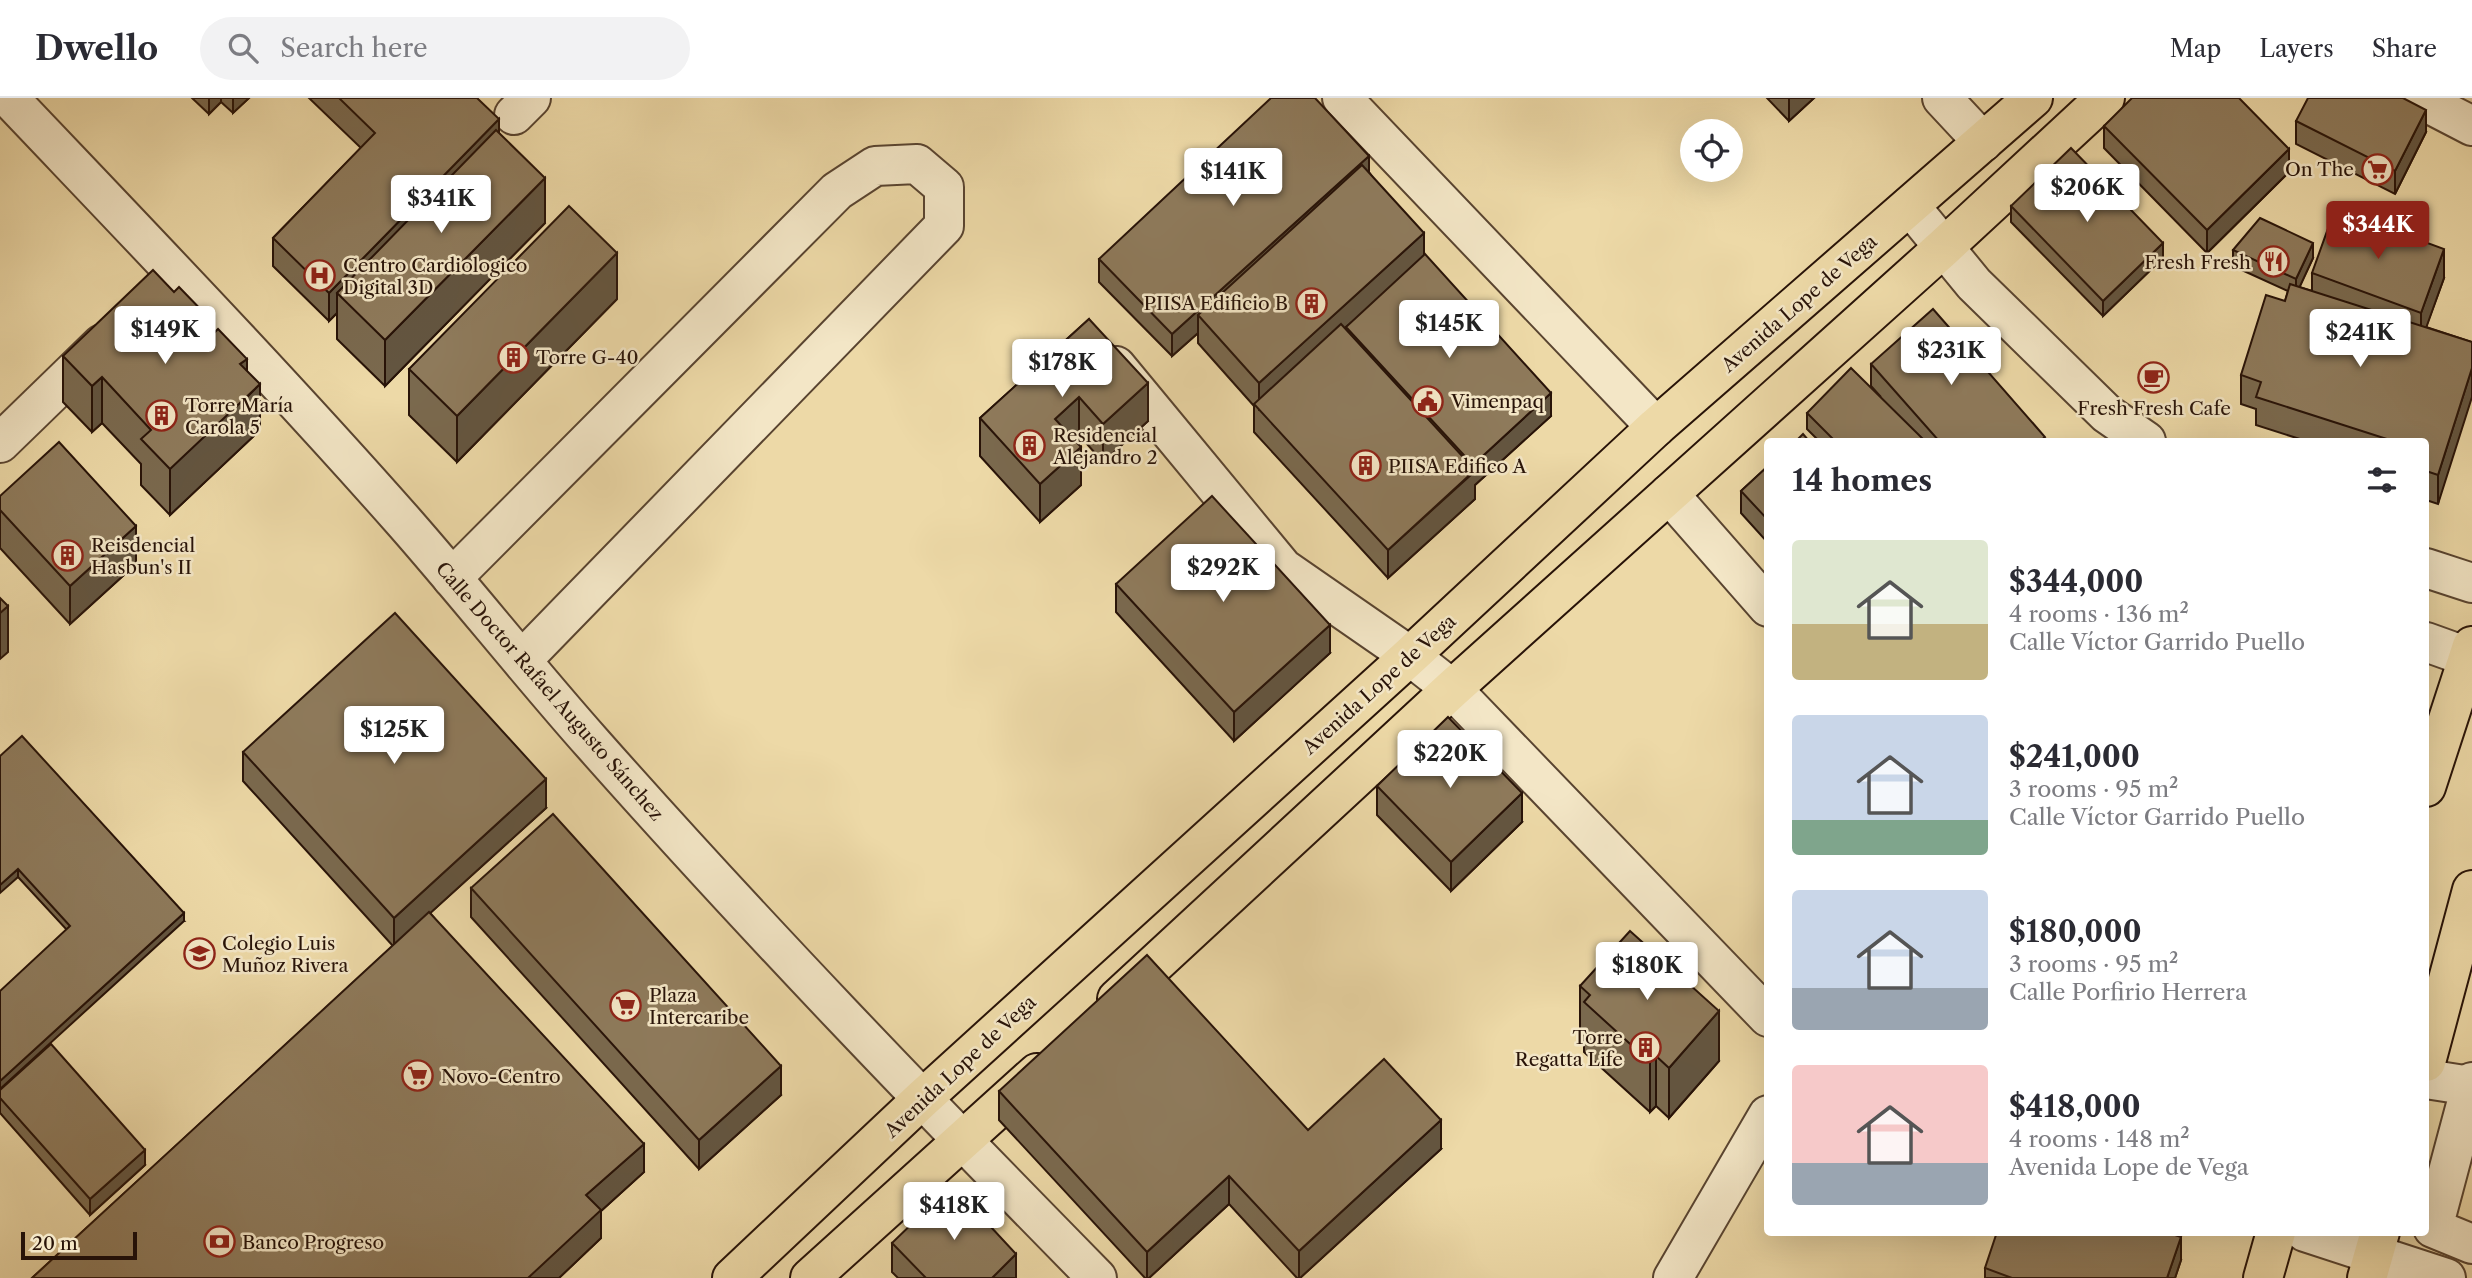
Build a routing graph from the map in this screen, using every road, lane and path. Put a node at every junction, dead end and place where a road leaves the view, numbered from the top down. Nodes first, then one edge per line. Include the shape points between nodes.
1 (9, 98) edge
2 (1342, 98) edge
3 (1942, 98) edge
4 (2033, 98) edge
5 (2105, 98) edge
6 (2418, 98) edge
7 (2472, 126) edge
8 (1983, 142) junction
9 (1910, 206) junction
10 (1943, 248) junction
11 (176, 273) junction
12 (1095, 341) edge
13 (1656, 427) junction
14 (2100, 428) edge
15 (2135, 438) edge
16 (0, 443) edge
17 (1669, 494) junction
18 (2429, 569) edge
19 (452, 578) junction
20 (2472, 583) edge
21 (1764, 602) edge
22 (2429, 643) edge
23 (2470, 651) edge
24 (1410, 656) junction
25 (522, 660) junction
26 (1452, 689) junction
27 (2429, 773) edge
28 (2472, 890) edge
29 (1764, 1013) edge
30 (1095, 1019) edge
31 (1065, 1047) edge
32 (2429, 1051) edge
33 (2429, 1079) edge
34 (2471, 1084) edge
35 (922, 1099) junction
36 (1764, 1122) edge
37 (963, 1141) junction
38 (2275, 1236) edge
39 (2317, 1236) edge
40 (2472, 1244) edge
41 (2373, 1255) edge
42 (732, 1278) edge
43 (810, 1278) edge
44 (1097, 1278) edge
45 (1673, 1278) edge
46 (2263, 1278) edge
47 (2446, 1278) edge

1 - 11 street, Calle Doctor Rafael Augusto Sánchez
2 - 13 street
3 - 8 street
4 - 8 main road, Avenida Lope de Vega
5 - 10 main road
6 - 7 street
8 - 9 main road, Avenida Lope de Vega
9 - 10 street
9 - 13 main road, Avenida Lope de Vega
10 - 14 street
10 - 17 main road
11 - 16 street
11 - 19 street, Calle Doctor Rafael Augusto Sánchez
12 - 24 street via 1283,568
13 - 24 main road, Avenida Lope de Vega
14 - 15 street
17 - 21 street
17 - 26 main road
18 - 20 street
19 - 25 street, Calle Doctor Rafael Augusto Sánchez
19 - 25 street via 837,191 875,166 917,164 944,187 944,226
22 - 23 street
23 - 27 main road
24 - 26 street
24 - 35 main road, Avenida Lope de Vega
25 - 35 street, Calle Doctor Rafael Augusto Sánchez via 647,804
26 - 29 street
26 - 30 main road
28 - 32 main road
31 - 37 main road
33 - 34 street
34 - 40 street via 2433,1228
35 - 37 street, Calle Doctor Rafael Augusto Sánchez
35 - 42 main road, Avenida Lope de Vega
36 - 45 street
37 - 43 main road
37 - 44 street, Calle Doctor Rafael Augusto Sánchez
38 - 46 main road
39 - 41 street
41 - 47 street

